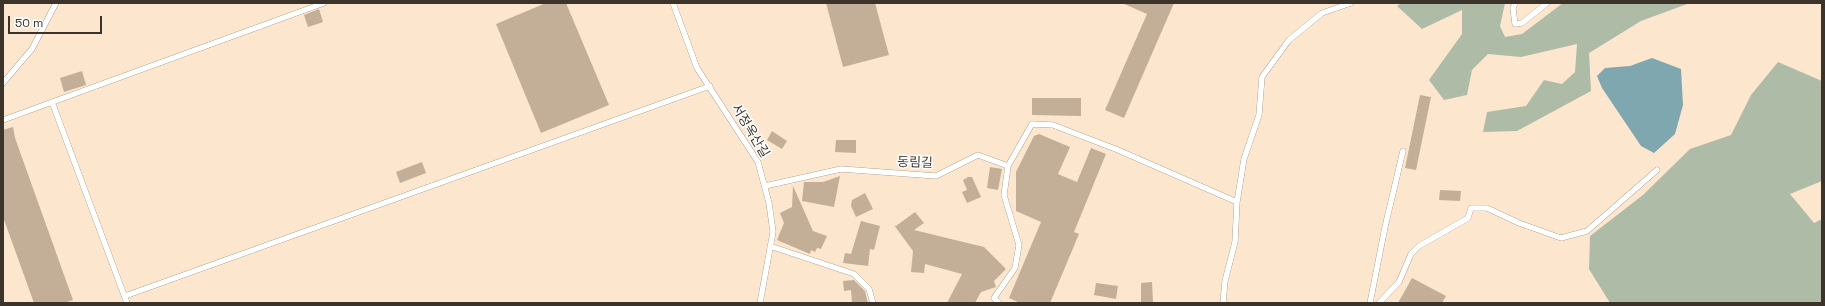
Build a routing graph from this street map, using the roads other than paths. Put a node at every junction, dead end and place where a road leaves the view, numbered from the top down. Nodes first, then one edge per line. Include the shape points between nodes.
1 (56, 3) edge
2 (324, 3) edge
3 (673, 3) edge
4 (1351, 3) edge
5 (1515, 3) edge
6 (1547, 3) edge
7 (3, 83) edge
8 (710, 86) junction
9 (52, 102) junction
10 (3, 120) edge
11 (1404, 151) dead end
12 (1008, 166) junction
13 (1657, 170) dead end
14 (765, 186) junction
15 (1237, 202) junction
16 (770, 246) junction
17 (125, 296) junction
18 (127, 303) edge
19 (760, 303) edge
20 (873, 303) edge
21 (999, 303) edge
22 (1223, 303) edge
23 (1370, 303) edge
24 (1379, 303) edge

1 - 7 lane via 32,49
2 - 9 lane
3 - 8 lane, 서정옥산길 via 697,68
4 - 15 lane via 1322,13 1289,40 1262,77 1259,114 1244,158
5 - 6 lane via 1515,24 1522,23
8 - 14 lane, 서정옥산길 via 758,162
8 - 17 lane
9 - 10 lane
9 - 17 lane
11 - 23 lane via 1384,227
12 - 14 lane, 동림길 via 978,155 936,176 840,169
12 - 15 lane via 1032,124 1053,125 1118,150
12 - 21 lane via 1004,195 1019,245 1015,268 994,298
13 - 24 lane via 1587,231 1560,238 1487,208 1471,208 1468,218 1419,246 1411,254 1399,282
14 - 16 lane, 서정옥산길 via 773,232
15 - 22 lane via 1235,242 1225,281
16 - 19 lane, 서정옥산길
16 - 20 lane via 854,274 868,289
17 - 18 lane

